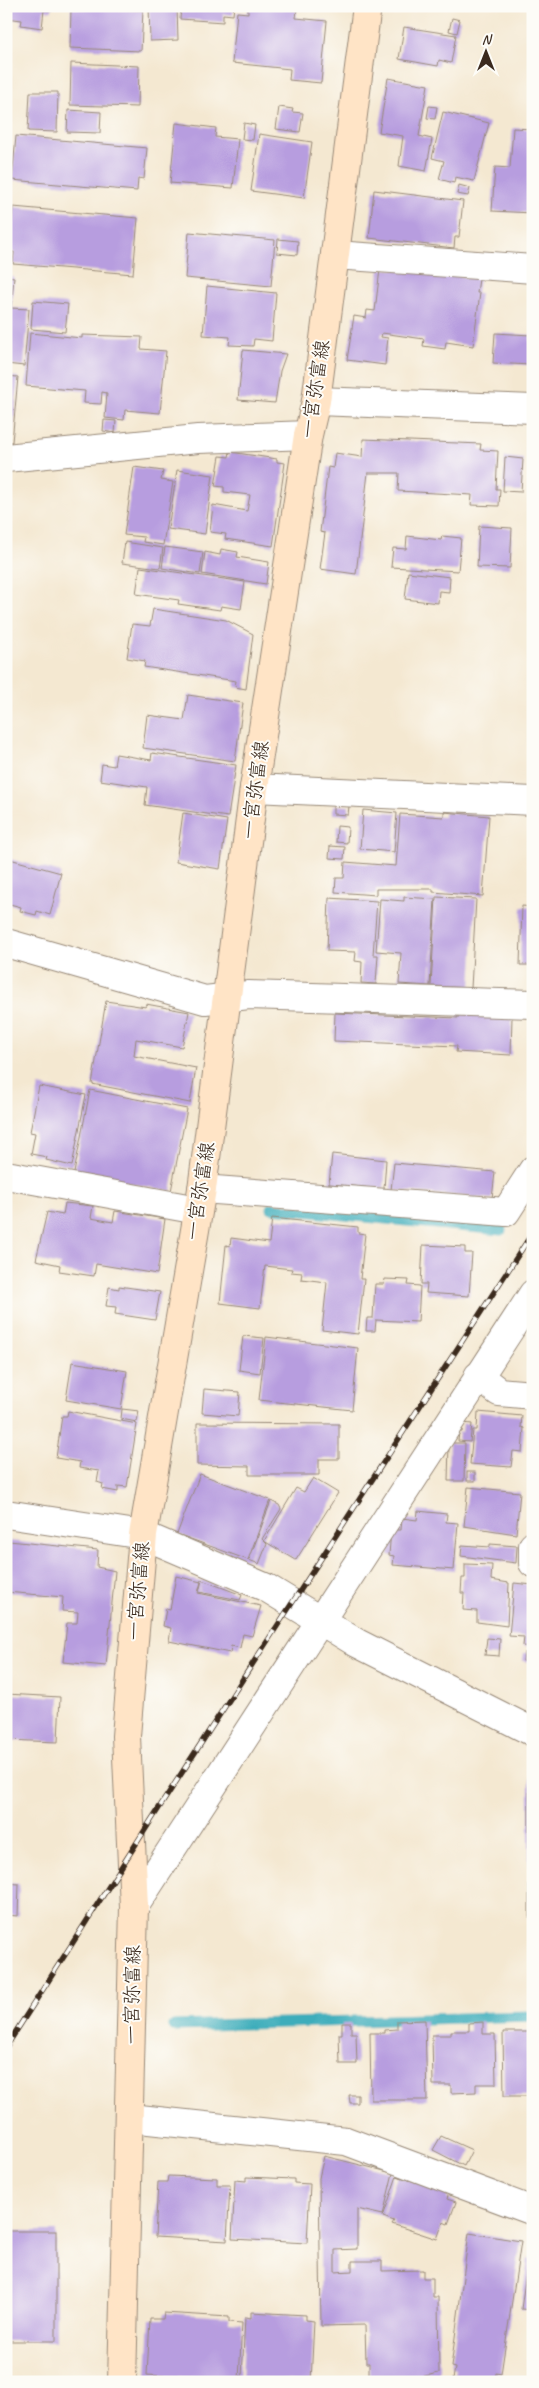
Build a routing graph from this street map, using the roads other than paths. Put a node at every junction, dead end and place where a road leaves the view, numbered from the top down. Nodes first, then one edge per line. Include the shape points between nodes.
1 (367, 6) edge
2 (335, 255) junction
3 (533, 269) edge
4 (316, 401) junction
5 (533, 409) edge
6 (308, 435) junction
7 (6, 458) edge
8 (254, 788) junction
9 (533, 800) edge
10 (6, 943) edge
11 (227, 998) junction
12 (533, 1004) edge
13 (533, 1170) edge
14 (6, 1175) edge
15 (200, 1199) junction
16 (533, 1294) edge
17 (478, 1376) junction
18 (533, 1395) edge
19 (6, 1514) edge
20 (143, 1535) junction
21 (533, 1546) edge
22 (533, 1563) edge
23 (319, 1620) junction
24 (533, 1732) edge
25 (134, 1907) junction
26 (130, 2118) junction
27 (533, 2211) edge
28 (122, 2382) edge

1 - 2 main road, 一宮弥富線
2 - 3 street
2 - 4 main road, 一宮弥富線
4 - 5 street
4 - 6 main road, 一宮弥富線
6 - 7 street via 198,439
6 - 8 main road, 一宮弥富線
8 - 9 street
8 - 11 main road, 一宮弥富線
10 - 11 street via 205,1000
11 - 12 street via 249,995
11 - 15 main road, 一宮弥富線
13 - 15 street via 506,1212
14 - 15 street
15 - 20 main road, 一宮弥富線
16 - 17 street
17 - 18 street via 499,1392
17 - 23 street
19 - 20 street
20 - 23 street via 268,1588
20 - 25 main road, 一宮弥富線 via 126,1736
21 - 22 street
23 - 24 street via 357,1644
23 - 25 street
25 - 26 main road, 一宮弥富線
26 - 27 street via 346,2141
26 - 28 main road, 一宮弥富線

